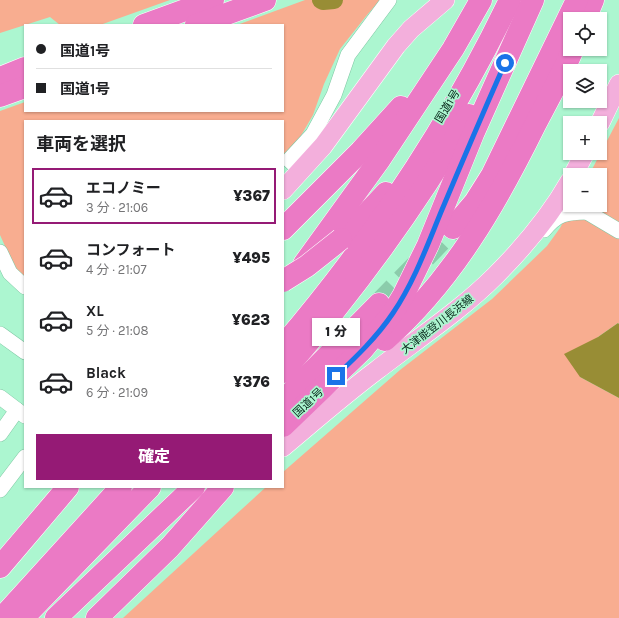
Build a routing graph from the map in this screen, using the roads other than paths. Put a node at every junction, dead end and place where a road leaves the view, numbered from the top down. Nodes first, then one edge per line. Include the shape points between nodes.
1 (213, 0) edge
2 (264, 0) edge
3 (389, 0) edge
4 (445, 0) edge
5 (480, 0) edge
6 (506, 0) edge
7 (510, 0) edge
8 (528, 0) edge
9 (533, 0) edge
10 (577, 0) edge
11 (593, 0) edge
12 (588, 12) edge
13 (147, 24) edge
14 (199, 24) edge
15 (570, 56) edge
16 (24, 68) edge
17 (0, 78) edge
18 (619, 84) edge
19 (24, 87) edge
20 (0, 96) edge
21 (603, 116) edge
22 (301, 171) junction
23 (284, 189) edge
24 (563, 191) edge
25 (573, 212) edge
26 (591, 212) edge
27 (284, 228) edge
28 (453, 228) tunnel mouth
29 (619, 231) edge
30 (0, 252) edge
31 (516, 254) junction
32 (284, 280) edge
33 (24, 286) edge
34 (284, 291) edge
35 (379, 304) tunnel mouth
36 (0, 334) edge
37 (284, 345) edge
38 (24, 351) edge
39 (284, 371) edge
40 (0, 397) edge
41 (284, 400) edge
42 (21, 413) edge
43 (284, 425) edge
44 (284, 425) edge
45 (0, 434) edge
46 (284, 446) edge
47 (24, 458) edge
48 (56, 488) edge
49 (67, 488) edge
50 (120, 488) edge
51 (149, 488) edge
52 (172, 488) edge
53 (193, 488) edge
54 (222, 488) edge
55 (235, 488) edge
56 (0, 490) edge
57 (170, 547) junction
58 (0, 566) edge
59 (2, 618) edge
60 (23, 618) edge
61 (43, 618) edge
62 (56, 618) edge
63 (97, 618) edge

1 - 13 highway
2 - 14 highway
3 - 22 street via 348,55 334,94 313,134 289,160
4 - 22 main road via 411,29 396,46 335,130
5 - 27 highway via 445,52 385,126
5 - 34 highway via 453,49 380,159
6 - 32 highway, 国道1号, bridge via 441,117 411,162 376,205 341,239
7 - 37 highway via 454,107 395,201 349,265
8 - 39 highway via 483,90 428,180 362,275
9 - 43 highway, 国道1号 via 403,296 392,314 363,349
10 - 28 highway via 492,175 475,202
11 - 12 highway
15 - 44 highway via 496,201 450,269 393,334
16 - 17 highway
18 - 21 main road
19 - 20 highway
22 - 23 main road
24 - 31 main road, 大津能登川長浜線 via 538,228
25 - 31 street via 558,216
26 - 29 street
30 - 33 street via 10,273
31 - 46 main road, 大津能登川長浜線 via 479,291 375,371
35 - 41 highway
36 - 38 street
40 - 42 street
42 - 45 street
47 - 56 street
48 - 58 main road
49 - 58 highway
50 - 59 highway
51 - 60 highway
52 - 61 highway
53 - 62 highway
54 - 57 highway
55 - 57 main road
57 - 63 highway

